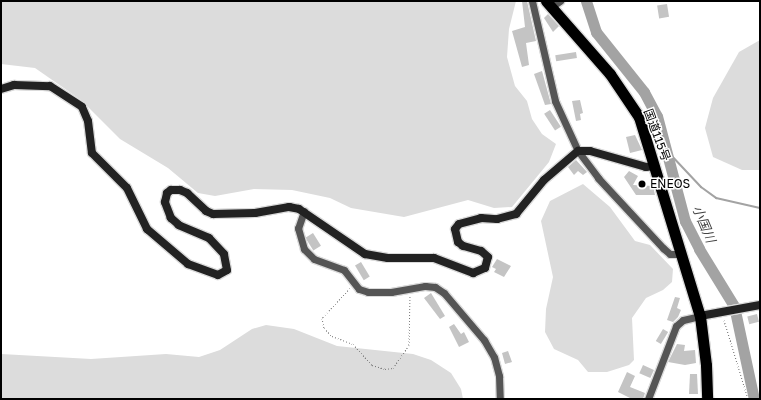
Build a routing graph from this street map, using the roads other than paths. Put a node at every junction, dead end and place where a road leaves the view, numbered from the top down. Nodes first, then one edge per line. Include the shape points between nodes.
1 (532, 1) edge
2 (552, 3) edge
3 (1, 88) edge
4 (578, 151) junction
5 (655, 166) junction
6 (304, 211) junction
7 (681, 254) junction
8 (760, 305) edge
9 (700, 316) junction
10 (500, 399) edge
11 (648, 399) edge
12 (706, 399) edge

1 - 4 street via 555,101
2 - 5 highway, 国道115号 via 630,101 639,117
3 - 6 main road via 14,85 50,86 82,107 88,121 92,153 127,188 147,229 188,264 205,272 223,274 227,264 224,254 209,238 178,225 171,218 165,202 167,193 171,190 187,193 213,214 255,213 290,207
4 - 5 main road via 590,151 646,167
4 - 6 main road via 544,180 516,214 497,219 481,218 459,224 455,229 458,242 481,251 488,258 485,268 478,272 465,271 434,258 388,258 365,254 346,244
4 - 7 street via 598,178 663,248 670,254
5 - 7 highway, 国道115号
6 - 10 street via 298,228 304,249 314,259 344,270 355,285 368,292 424,286 438,288 484,340 496,363
7 - 9 highway, 国道115号
8 - 9 main road
9 - 11 street via 683,320 676,326
9 - 12 highway, 国道115号 via 706,365

